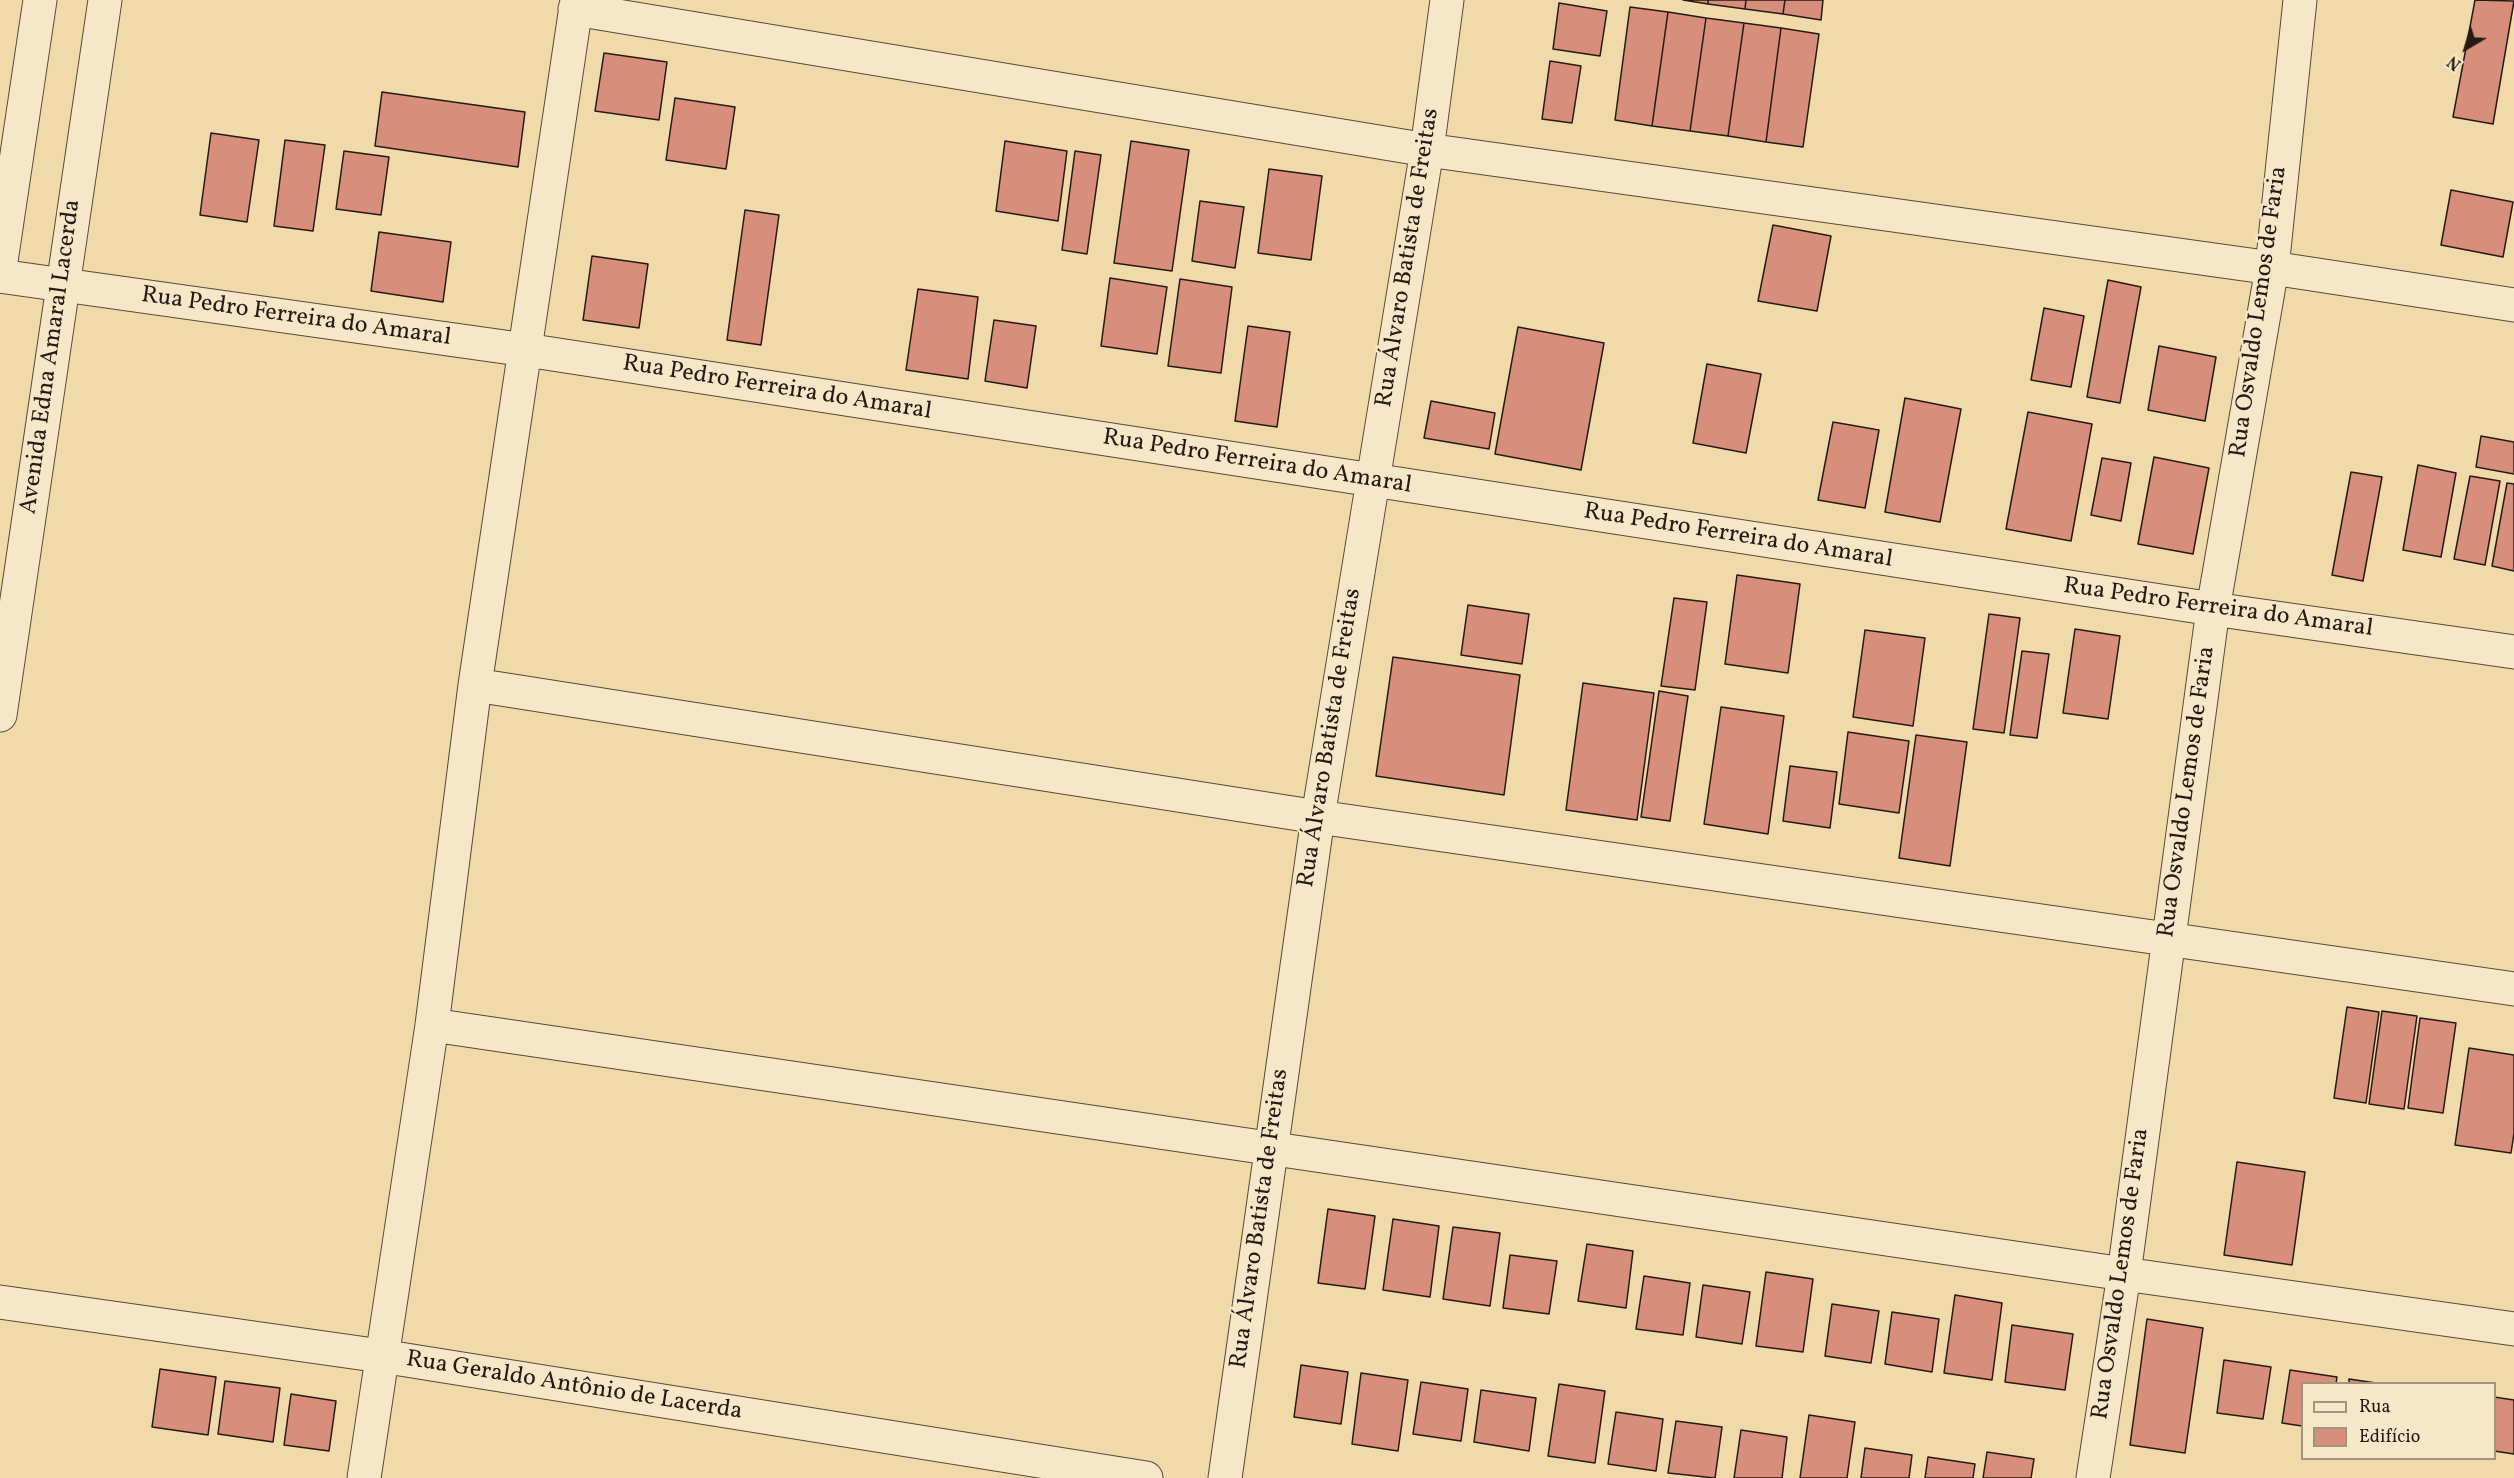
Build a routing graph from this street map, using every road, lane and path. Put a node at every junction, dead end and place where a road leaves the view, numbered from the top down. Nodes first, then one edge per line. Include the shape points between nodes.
1 (40, 0) edge
2 (105, 0) edge
3 (1448, 0) edge
4 (2300, 0) edge
5 (576, 4) edge
6 (1427, 150) junction
7 (0, 268) edge
8 (2272, 268) junction
9 (0, 276) edge
10 (62, 285) junction
11 (2514, 305) edge
12 (526, 350) junction
13 (1373, 481) junction
14 (2213, 609) junction
15 (2514, 652) edge
16 (476, 685) junction
17 (0, 715) edge
18 (1318, 817) junction
19 (2168, 938) junction
20 (2514, 989) edge
21 (432, 1025) junction
22 (1270, 1148) junction
23 (2124, 1274) junction
24 (0, 1302) edge
25 (2514, 1329) edge
26 (381, 1356) junction
27 (364, 1478) edge
28 (1146, 1478) edge
29 (1225, 1478) edge
30 (2093, 1478) edge

1 - 7 street
2 - 10 street, Avenida Edna Amaral Lacerda
3 - 6 street, Rua Álvaro Batista de Freitas
4 - 8 street, Rua Osvaldo Lemos de Faria
5 - 6 street
5 - 12 street
6 - 8 street
6 - 13 street, Rua Álvaro Batista de Freitas
8 - 11 street
8 - 14 street, Rua Osvaldo Lemos de Faria
9 - 10 street, Rua Pedro Ferreira do Amaral
10 - 12 street, Rua Pedro Ferreira do Amaral
10 - 17 street, Avenida Edna Amaral Lacerda
12 - 13 street, Rua Pedro Ferreira do Amaral
12 - 16 street
13 - 14 street, Rua Pedro Ferreira do Amaral
13 - 18 street, Rua Álvaro Batista de Freitas
14 - 15 street, Rua Pedro Ferreira do Amaral
14 - 19 street, Rua Osvaldo Lemos de Faria
16 - 18 street
16 - 21 street
18 - 19 street
18 - 22 street, Rua Álvaro Batista de Freitas
19 - 20 street
19 - 23 street, Rua Osvaldo Lemos de Faria
21 - 22 street
21 - 26 street
22 - 23 street
22 - 29 street, Rua Álvaro Batista de Freitas
23 - 25 street
23 - 30 street, Rua Osvaldo Lemos de Faria
24 - 26 street, Rua Geraldo Antônio de Lacerda
26 - 27 street
26 - 28 street, Rua Geraldo Antônio de Lacerda

